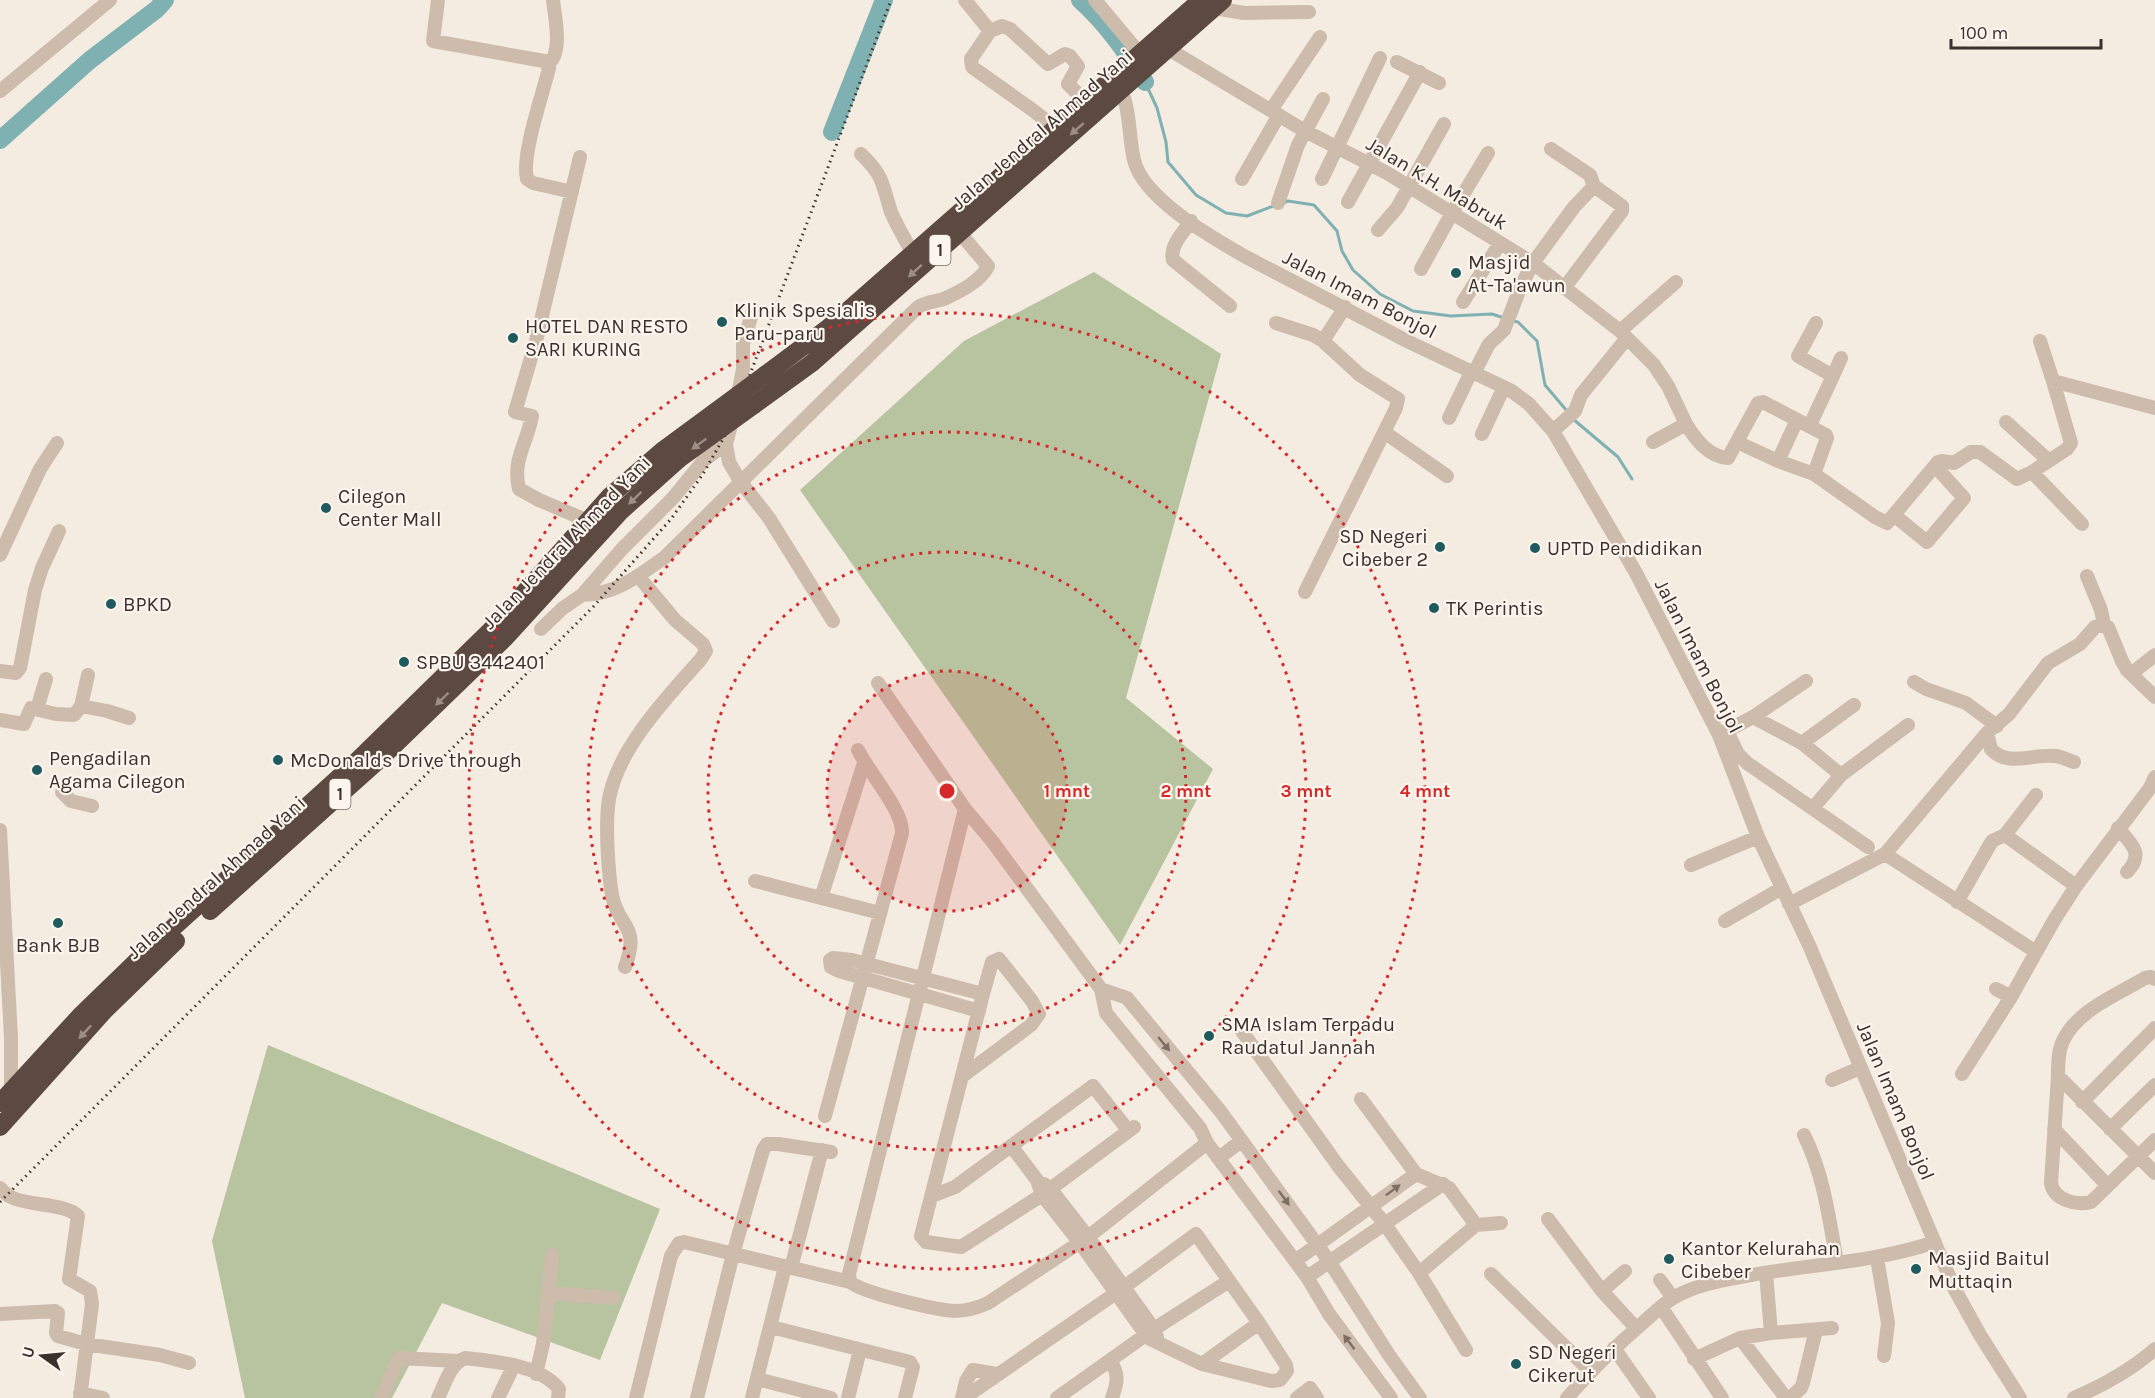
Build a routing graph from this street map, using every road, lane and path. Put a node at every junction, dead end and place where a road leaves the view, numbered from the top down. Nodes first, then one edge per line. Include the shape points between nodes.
1 (111, 0) edge
2 (438, 0) edge
3 (554, 0) edge
4 (965, 0) edge
5 (1095, 0) edge
6 (1213, 3) edge
7 (1309, 12) dead end
8 (990, 31) junction
9 (1320, 37) dead end
10 (1162, 45) junction
11 (1380, 58) dead end
12 (1397, 62) dead end
13 (548, 64) junction
14 (1131, 70) junction
15 (1420, 72) junction
16 (1438, 83) dead end
17 (0, 91) edge
18 (1323, 99) dead end
19 (1085, 102) junction
20 (1275, 113) junction
21 (1444, 124) dead end
22 (1055, 128) junction
23 (1305, 131) junction
24 (1338, 148) junction
25 (1551, 148) dead end
26 (861, 153) dead end
27 (1488, 153) dead end
28 (580, 158) dead end
29 (1370, 164) junction
30 (1242, 179) dead end
31 (1322, 179) dead end
32 (1408, 186) junction
33 (1594, 186) junction
34 (572, 192) junction
35 (1348, 202) dead end
36 (1278, 203) dead end
37 (1452, 213) junction
38 (1191, 222) junction
39 (1378, 230) dead end
40 (959, 232) junction
41 (1500, 243) junction
42 (913, 254) junction
43 (1533, 263) junction
44 (1421, 269) dead end
45 (1676, 282) dead end
46 (1565, 287) junction
47 (1463, 302) dead end
48 (1230, 306) dead end
49 (1345, 308) junction
50 (753, 310) dead end
51 (1276, 323) dead end
52 (1816, 323) dead end
53 (1624, 334) junction
54 (1323, 341) junction
55 (2040, 342) dead end
56 (1841, 358) dead end
57 (1472, 372) junction
58 (1833, 376) junction
59 (2053, 381) junction
60 (1504, 387) junction
61 (2155, 408) edge
62 (1449, 418) dead end
63 (2006, 422) dead end
64 (1804, 423) junction
65 (1686, 424) junction
66 (1553, 431) junction
67 (1384, 432) junction
68 (1482, 434) dead end
69 (1653, 442) dead end
70 (1737, 442) junction
71 (57, 443) dead end
72 (726, 444) junction
73 (2048, 460) junction
74 (1778, 461) junction
75 (1935, 466) junction
76 (2032, 472) junction
77 (1814, 474) junction
78 (1447, 476) dead end
79 (740, 481) junction
80 (1894, 515) junction
81 (588, 521) junction
82 (2082, 524) dead end
83 (59, 531) dead end
84 (0, 555) edge
85 (2087, 576) dead end
86 (639, 577) junction
87 (1305, 592) dead end
88 (582, 595) junction
89 (833, 621) dead end
90 (2104, 625) junction
91 (541, 629) dead end
92 (2155, 655) edge
93 (0, 671) edge
94 (2131, 674) junction
95 (88, 675) dead end
96 (46, 679) dead end
97 (1806, 681) dead end
98 (1914, 682) dead end
99 (878, 683) dead end
100 (2155, 697) edge
101 (1854, 705) dead end
102 (81, 706) junction
103 (37, 709) junction
104 (1752, 717) junction
105 (129, 718) dead end
106 (0, 720) edge
107 (1908, 725) dead end
108 (1992, 729) junction
109 (1723, 733) junction
110 (1802, 743) junction
111 (858, 750) dead end
112 (2074, 762) dead end
113 (864, 763) junction
114 (1841, 775) junction
115 (2155, 777) edge
116 (62, 792) dead end
117 (2036, 795) dead end
118 (92, 806) dead end
119 (1813, 808) junction
120 (965, 809) junction
121 (2118, 828) junction
122 (0, 830) edge
123 (2005, 835) junction
124 (1758, 837) junction
125 (1868, 847) dead end
126 (1885, 854) junction
127 (1691, 865) dead end
128 (2127, 872) dead end
129 (755, 881) dead end
130 (2076, 886) junction
131 (1782, 888) junction
132 (821, 898) junction
133 (1957, 902) junction
134 (1789, 904) junction
135 (880, 913) junction
136 (1725, 921) dead end
137 (2036, 952) junction
138 (625, 967) dead end
139 (864, 971) junction
140 (924, 978) junction
141 (2155, 979) edge
142 (1101, 989) junction
143 (1996, 989) dead end
144 (919, 994) junction
145 (983, 994) junction
146 (2011, 997) junction
147 (1127, 998) junction
148 (979, 1011) junction
149 (1106, 1013) junction
150 (1239, 1027) dead end
151 (2155, 1028) edge
152 (1860, 1068) junction
153 (1962, 1074) dead end
154 (964, 1075) junction
155 (2058, 1076) junction
156 (1832, 1080) dead end
157 (2155, 1085) edge
158 (6, 1096) edge
159 (1361, 1099) dead end
160 (2082, 1102) junction
161 (1221, 1112) junction
162 (825, 1116) dead end
163 (0, 1127) edge
164 (1200, 1128) junction
165 (2054, 1129) junction
166 (2110, 1129) junction
167 (1804, 1135) dead end
168 (2155, 1140) edge
169 (1241, 1141) junction
170 (1207, 1143) junction
171 (1012, 1147) junction
172 (2138, 1157) junction
173 (1219, 1158) junction
174 (2155, 1173) edge
175 (1416, 1174) junction
176 (1443, 1184) junction
177 (2108, 1185) junction
178 (0, 1188) edge
179 (1046, 1192) junction
180 (932, 1196) junction
181 (1371, 1207) junction
182 (1548, 1219) dead end
183 (1384, 1223) junction
184 (1501, 1223) dead end
185 (1476, 1225) junction
186 (1084, 1240) junction
187 (1935, 1242) junction
188 (1317, 1244) junction
189 (733, 1254) junction
190 (552, 1256) dead end
191 (1877, 1258) junction
192 (1295, 1261) junction
193 (1329, 1261) junction
194 (1838, 1262) junction
195 (788, 1268) junction
196 (1625, 1271) dead end
197 (1419, 1273) junction
198 (1766, 1273) junction
199 (1491, 1274) dead end
200 (1306, 1277) junction
201 (1660, 1280) dead end
202 (1229, 1281) junction
203 (850, 1282) junction
204 (1120, 1290) junction
205 (1602, 1291) junction
206 (548, 1293) junction
207 (614, 1298) dead end
208 (1667, 1302) junction
209 (0, 1314) edge
210 (1259, 1323) junction
211 (771, 1327) junction
212 (1636, 1328) junction
213 (1832, 1328) dead end
214 (1816, 1330) junction
215 (1771, 1333) junction
216 (1153, 1336) junction
217 (1740, 1338) junction
218 (86, 1344) junction
219 (1614, 1348) junction
220 (860, 1350) junction
221 (1466, 1350) dead end
222 (2154, 1350) edge
223 (1389, 1355) junction
224 (1884, 1356) dead end
225 (1694, 1359) junction
226 (458, 1361) junction
227 (1110, 1361) junction
228 (189, 1363) dead end
229 (1202, 1364) junction
230 (514, 1365) junction
231 (1371, 1370) junction
232 (1591, 1371) junction
233 (536, 1374) junction
234 (757, 1379) junction
235 (80, 1396) edge
236 (1299, 1397) edge
237 (103, 1398) edge
238 (381, 1398) edge
239 (438, 1398) edge
240 (498, 1398) edge
241 (558, 1398) edge
242 (636, 1398) edge
243 (697, 1398) edge
244 (752, 1398) edge
245 (831, 1398) edge
246 (849, 1398) edge
247 (905, 1398) edge
248 (963, 1398) edge
249 (1057, 1398) edge
250 (1112, 1398) edge
251 (1317, 1398) edge
252 (1390, 1398) edge
253 (1420, 1398) edge
254 (1567, 1398) edge
255 (1649, 1398) edge
256 (1722, 1398) edge
257 (1788, 1398) edge
258 (2020, 1398) edge
259 (2074, 1398) edge

1 - 17 street
2 - 13 street via 433,41
3 - 13 street via 557,51
4 - 8 street
5 - 14 street
6 - 7 street via 1244,13
6 - 10 highway, Jalan Jendral Ahmad Yani / 1
8 - 19 street via 1002,26 1010,29 1048,64 1065,54 1070,56 1078,66 1068,84
8 - 22 street via 971,59 972,68
9 - 20 street
10 - 14 highway, Jalan Jendral Ahmad Yani / 1
10 - 20 street, Jalan K.H. Mabruk
11 - 24 street
12 - 15 street
13 - 34 street via 525,172 533,183
14 - 19 highway, Jalan Jendral Ahmad Yani / 1
14 - 38 street, Jalan Imam Bonjol via 1128,111 1138,173 1160,198
14 -> 40 highway, Jalan Jendral Ahmad Yani / 1
15 - 16 street
15 - 29 street
18 - 23 street
19 - 22 highway, Jalan Jendral Ahmad Yani / 1
20 - 23 street, Jalan K.H. Mabruk
20 - 30 street
21 - 32 street
22 - 42 highway, Jalan Jendral Ahmad Yani / 1
23 - 24 street, Jalan K.H. Mabruk
23 - 36 street
24 - 29 street, Jalan K.H. Mabruk
24 - 31 street
25 - 33 street via 1590,175
26 - 42 street via 884,183 892,213
27 - 37 street
28 - 34 street
29 - 32 street, Jalan K.H. Mabruk
29 - 35 street
32 - 37 street, Jalan K.H. Mabruk
32 - 39 street via 1397,208
33 - 43 street
33 - 46 street via 1617,201 1622,211
34 - 81 street via 515,412 532,416 516,477 519,489
37 - 41 street, Jalan K.H. Mabruk
37 - 44 street
38 - 48 street via 1175,245 1173,260
38 - 49 street, Jalan Imam Bonjol via 1232,249
40 - 79 street via 988,266 984,272 967,287 918,307
40 -> 163 highway, Jalan Jendral Ahmad Yani / 1, bridge via 812,363 679,459 621,512 506,637 381,758 163,952
41 - 43 street, Jalan K.H. Mabruk
41 - 47 street
42 - 81 highway, Jalan Jendral Ahmad Yani / 1, bridge via 828,328 637,471
43 - 46 street, Jalan K.H. Mabruk
43 - 57 street via 1503,330 1488,344
45 - 53 street
46 - 53 street, Jalan K.H. Mabruk
49 - 54 street
49 - 57 street, Jalan Imam Bonjol
50 - 72 street via 743,344 741,383
51 - 54 street
52 - 58 street via 1798,356
53 - 65 street, Jalan K.H. Mabruk via 1654,365
53 - 66 street via 1572,414
54 - 67 street via 1360,375 1398,399
55 - 59 street
56 - 58 street
57 - 60 street, Jalan Imam Bonjol
57 - 62 street
58 - 64 street
59 - 61 street
59 - 73 street via 2071,440 2067,449
60 - 66 street, Jalan Imam Bonjol via 1520,395
60 - 68 street
63 - 73 street
64 - 70 street via 1760,402
64 - 74 street
64 - 77 street via 1827,436
65 - 69 street
65 - 70 street, Jalan K.H. Mabruk via 1698,441 1721,458 1728,458
66 - 109 street, Jalan Imam Bonjol
67 - 78 street
67 - 87 street
70 - 74 street
71 - 84 street via 40,469
72 - 79 street via 729,462
72 - 88 street via 704,460
73 - 76 street
74 - 77 street
75 - 76 street via 1942,460 1954,463 1976,451 2017,479
75 - 80 street
75 - 80 street via 1964,498 1942,525 1927,542
76 - 82 street
77 - 80 street via 1881,521 1887,524
79 - 86 street via 665,557
79 - 89 street via 769,518
81 - 158 highway, Jalan Jendral Ahmad Yani / 1 via 484,637 357,761 144,954
83 - 93 street via 35,590 20,668 16,673
85 - 90 street
86 - 88 street via 606,592
86 - 138 street via 706,651 648,721 623,761 609,799 613,897 631,936
88 - 91 street
90 - 94 street via 2111,630 2121,661
90 - 108 street via 2095,627 2074,649 2048,663 2009,714
92 - 94 street
94 - 100 street
95 - 102 street
96 - 103 street
97 - 104 street
98 - 108 street via 1966,703
99 - 120 street
101 - 110 street
102 - 103 street via 75,715
102 - 105 street
103 - 106 street via 31,708 24,724
104 - 109 street
104 - 110 street
107 - 114 street
108 - 112 street via 1991,749 2002,757 2058,756
108 - 126 street
109 - 119 street via 1744,760
109 - 124 street, Jalan Imam Bonjol
110 - 114 street
111 - 113 street
113 - 132 street
113 - 135 street via 902,825
114 - 119 street
115 - 121 street
116 - 118 street via 71,801
117 - 123 street
119 - 125 street
120 - 140 street
120 - 142 street
121 - 128 street via 2136,853
121 - 130 street
122 - 158 street via 11,1038
123 - 130 street
123 - 133 street via 1992,841
124 - 127 street
124 - 131 street, Jalan Imam Bonjol
126 - 133 street
126 - 134 street
129 - 132 street
130 - 137 street
131 - 134 street, Jalan Imam Bonjol
131 - 136 street
132 - 135 street
133 - 137 street
134 - 152 street, Jalan Imam Bonjol
135 - 139 street
137 - 146 street
139 - 140 street
139 - 144 street
139 - 162 street
140 - 144 street
140 - 145 street
141 - 155 street via 2145,978 2079,1020 2062,1044
142 - 147 street
142 - 149 street
143 - 146 street
144 - 148 street
144 - 203 street
145 - 148 street
145 - 154 street via 992,962 999,959 1039,1014 1031,1025
146 - 153 street
147 - 149 street
147 -> 161 street
148 - 154 street
149 - 164 street
150 - 181 street
151 - 160 street
152 - 156 street
152 - 187 street, Jalan Imam Bonjol
154 - 180 street
155 - 160 street
155 - 165 street
157 - 166 street
159 - 175 street
160 - 166 street
161 - 164 street
161 - 169 street
164 - 170 street
165 - 177 street
165 - 177 street via 2051,1184 2056,1196 2078,1203 2091,1202
166 - 172 street
167 - 194 street via 1822,1183
168 - 172 street
169 - 173 street
169 -> 188 street
170 - 173 street
170 - 186 street
171 - 179 street
171 - 179 street via 1094,1086 1131,1129
171 - 180 street
172 - 174 street
172 - 177 street
173 - 192 street
175 - 176 street
181 -> 175 street
176 - 183 street
176 - 185 street
178 - 218 street via 13,1199 78,1216 69,1279 86,1287 92,1296
179 - 180 street via 961,1247 921,1238
179 - 186 street
181 - 183 street
181 - 188 street
182 - 205 street
183 - 193 street
183 - 197 street
184 - 185 street
185 - 197 street
186 - 203 street via 975,1309 933,1307 861,1289
186 - 204 street
187 - 191 street
187 - 258 street, Jalan Imam Bonjol via 1954,1288
188 - 192 street
188 - 193 street
189 - 195 street
189 - 195 street via 767,1144 826,1151
189 - 242 street via 684,1242 675,1247
189 - 243 street
190 - 206 street
191 - 194 street
191 - 224 street via 1888,1323
192 - 200 street
193 - 200 street
193 - 223 street
194 - 198 street
195 - 203 street
195 - 211 street
196 - 205 street
197 - 221 street
198 - 208 street via 1704,1285
198 - 215 street
199 - 232 street
231 -> 200 street
201 - 208 street
202 - 204 street via 1200,1232
202 - 210 street
202 - 216 street
204 - 216 street
204 - 248 street via 997,1374 973,1370
205 - 212 street
206 - 207 street
206 - 233 street
208 - 212 street
208 - 225 street
209 - 218 street via 55,1311 56,1335
210 - 229 street
210 - 229 street via 1286,1365 1286,1374 1280,1380
211 - 220 street
211 - 234 street
212 - 219 street
213 - 214 street
214 - 215 street
214 - 257 street via 1803,1383
215 - 217 street
216 - 227 street
216 - 229 street
217 - 225 street
217 - 257 street
218 - 228 street
218 - 235 street
219 - 232 street
219 - 255 street
220 - 246 street
220 - 247 street via 912,1364
222 - 259 street via 2110,1382
223 - 231 street
223 - 253 street
225 - 256 street
226 - 230 street via 465,1358
226 - 238 street via 399,1358
226 - 239 street
227 - 249 street
227 - 250 street via 1118,1376
230 - 233 street
230 - 240 street
231 - 252 street
232 - 254 street
233 - 241 street via 554,1383 559,1389
234 - 244 street
234 - 245 street
235 - 237 street
236 - 251 street via 1310,1388

